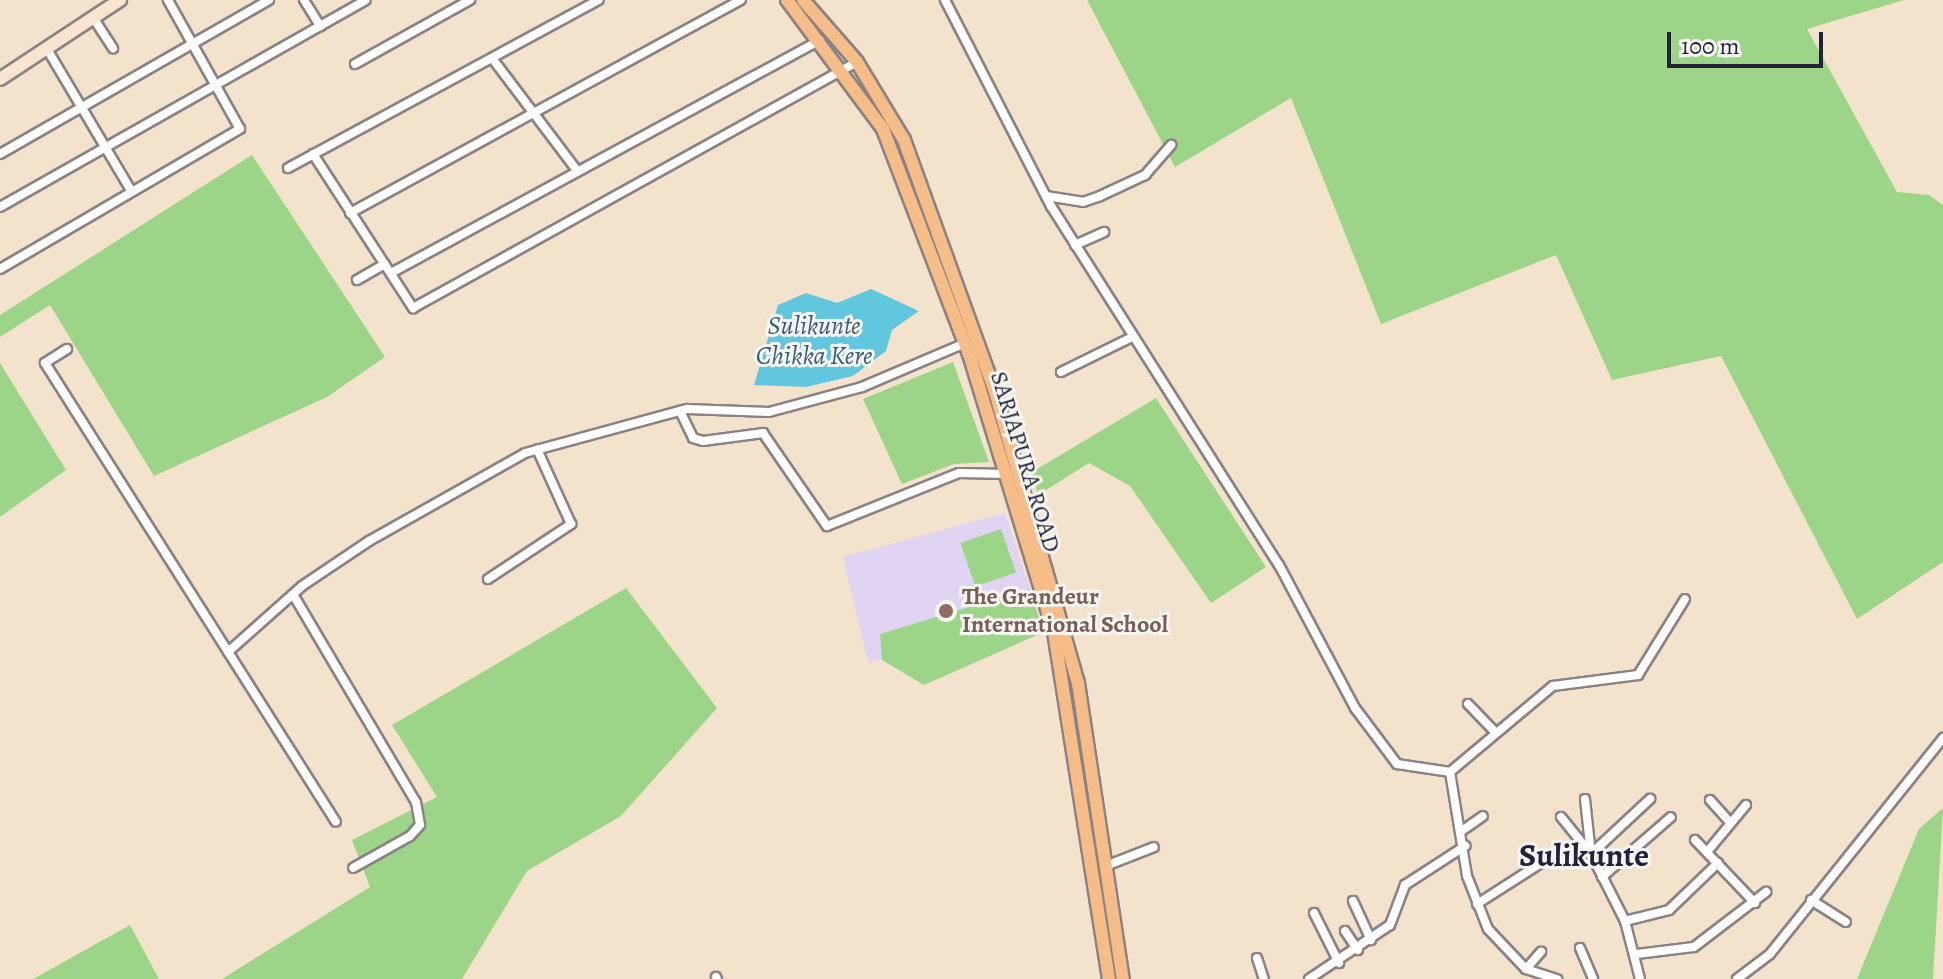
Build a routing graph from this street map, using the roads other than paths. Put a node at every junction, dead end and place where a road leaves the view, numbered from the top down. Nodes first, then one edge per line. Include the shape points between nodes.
1 (120, 0) edge
2 (168, 0) edge
3 (269, 0) edge
4 (304, 0) edge
5 (366, 0) edge
6 (470, 0) edge
7 (599, 0) edge
8 (741, 0) edge
9 (787, 0) edge
10 (803, 0) edge
11 (945, 0) edge
12 (105, 5) edge
13 (94, 19) junction
14 (320, 26) junction
15 (821, 39) junction
16 (194, 45) junction
17 (113, 48) dead end
18 (47, 49) junction
19 (492, 58) junction
20 (857, 62) junction
21 (355, 64) dead end
22 (844, 69) junction
23 (0, 78) edge
24 (218, 85) junction
25 (80, 108) junction
26 (534, 111) junction
27 (1171, 145) dead end
28 (106, 148) junction
29 (0, 154) edge
30 (313, 154) junction
31 (288, 168) dead end
32 (576, 169) junction
33 (132, 192) junction
34 (1046, 196) junction
35 (0, 207) edge
36 (350, 213) junction
37 (1104, 232) dead end
38 (1075, 245) junction
39 (385, 264) junction
40 (0, 269) edge
41 (391, 273) junction
42 (357, 280) dead end
43 (1130, 338) junction
44 (965, 343) junction
45 (67, 349) dead end
46 (1061, 372) dead end
47 (680, 411) junction
48 (537, 449) junction
49 (1020, 471) junction
50 (1006, 474) junction
51 (488, 579) dead end
52 (294, 596) junction
53 (1685, 599) dead end
54 (228, 652) junction
55 (1468, 704) dead end
56 (1495, 732) junction
57 (1943, 738) edge
58 (1450, 772) junction
59 (1585, 799) dead end
60 (1650, 799) dead end
61 (1710, 800) dead end
62 (1746, 805) dead end
63 (1483, 816) dead end
64 (1561, 817) dead end
65 (1671, 817) dead end
66 (1728, 820) junction
67 (336, 822) dead end
68 (1463, 830) junction
69 (1695, 840) dead end
70 (1465, 846) junction
71 (1154, 847) dead end
72 (1707, 852) junction
73 (1591, 854) junction
74 (1544, 861) dead end
75 (1718, 863) junction
76 (1108, 865) junction
77 (353, 868) dead end
78 (1602, 877) junction
79 (1766, 892) dead end
80 (1811, 900) junction
81 (1353, 901) dead end
82 (1755, 903) junction
83 (1477, 904) junction
84 (1314, 913) dead end
85 (1625, 921) junction
86 (1846, 922) dead end
87 (1345, 931) dead end
88 (1371, 940) junction
89 (1580, 948) dead end
90 (1358, 950) junction
91 (1541, 952) dead end
92 (1637, 954) junction
93 (1257, 958) dead end
94 (1339, 963) junction
95 (1526, 969) junction
96 (1109, 979) edge
97 (1123, 979) edge
98 (1264, 979) edge
99 (1309, 979) edge
100 (1557, 979) edge
101 (1593, 979) edge
102 (1640, 979) edge
103 (1737, 979) edge

1 - 12 street
2 - 16 street
3 - 16 street
4 - 14 street
5 - 14 street
6 - 21 street
7 - 19 street
8 - 26 street
9 - 15 main road, SARJAPURA ROAD
10 - 20 main road, SARJAPURA ROAD
11 - 34 street
12 - 13 street
13 - 17 street
13 - 18 street
14 - 24 street
15 - 22 main road, SARJAPURA ROAD
15 - 32 street
16 - 24 street
16 - 25 street
18 - 23 street
18 - 25 street
19 - 26 street
19 - 30 street
20 - 22 street
20 - 49 main road, SARJAPURA ROAD via 904,140
22 - 41 street via 413,308
22 - 44 main road, SARJAPURA ROAD via 897,160
24 - 28 street
24 - 33 street via 240,129
25 - 28 street
25 - 29 street
26 - 32 street
26 - 36 street
27 - 34 street via 1145,175 1100,196 1083,202
28 - 33 street
28 - 35 street
30 - 31 street
30 - 36 street
32 - 41 street
33 - 40 street
34 - 38 street
36 - 39 street
37 - 38 street
38 - 43 street
39 - 41 street
39 - 42 street
43 - 46 street
43 - 58 street via 1279,565 1355,708 1397,764
44 - 47 street via 862,387 769,412
44 - 50 main road, SARJAPURA ROAD
45 - 54 street via 45,363
47 - 48 street
47 - 50 street via 693,438 703,441 763,433 827,526 959,473
48 - 51 street via 571,524
48 - 52 street via 369,541
49 - 50 street
49 - 76 main road, SARJAPURA ROAD via 1066,629
50 - 96 main road, SARJAPURA ROAD via 1054,632
52 - 54 street
52 - 77 street via 416,802 420,825 410,836
53 - 56 street via 1638,675 1553,686
54 - 67 street
55 - 56 street
56 - 58 street
57 - 80 street
58 - 68 street
59 - 73 street
60 - 73 street
61 - 66 street
62 - 66 street
63 - 68 street
64 - 73 street
65 - 78 street
66 - 72 street
68 - 70 street
69 - 72 street
70 - 83 street
70 - 88 street via 1405,885 1395,921
71 - 76 street
72 - 75 street
73 - 78 street
74 - 83 street
75 - 82 street
75 - 85 street via 1669,910
76 - 97 main road, SARJAPURA ROAD
78 - 85 street
79 - 82 street
80 - 86 street
80 - 103 street via 1764,960
81 - 88 street
82 - 92 street via 1694,947
83 - 95 street via 1501,947
84 - 94 street
85 - 92 street
87 - 90 street
88 - 90 street
89 - 101 street
90 - 94 street
91 - 95 street
92 - 102 street
93 - 98 street
94 - 99 street
95 - 100 street

